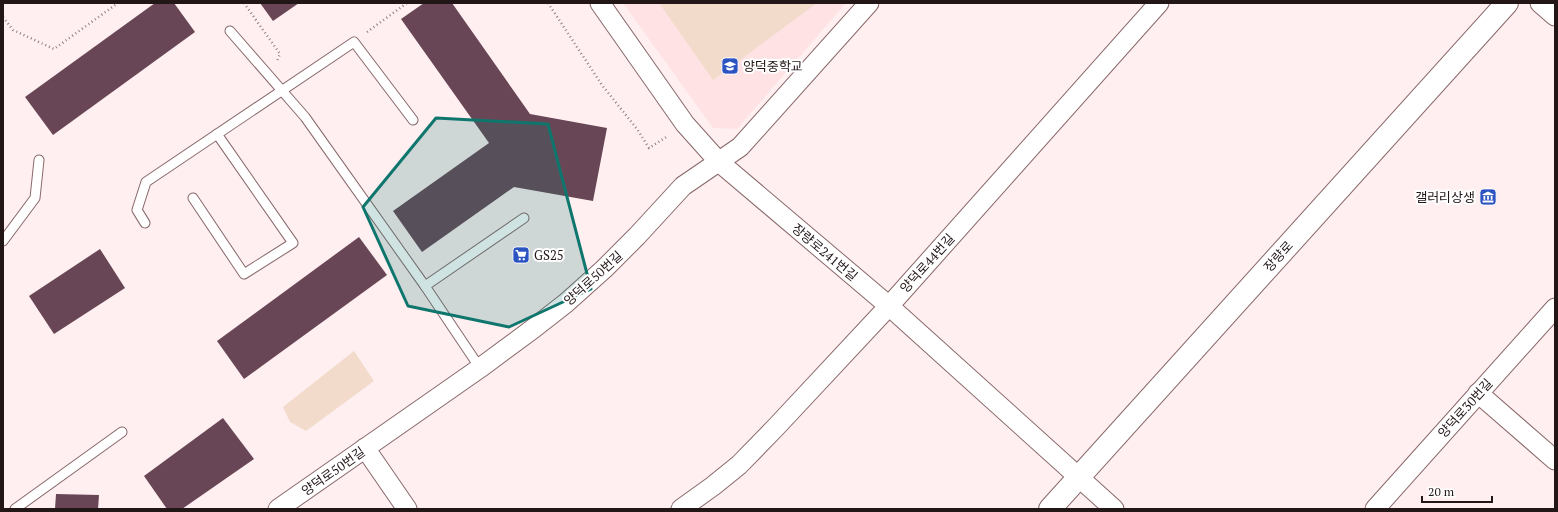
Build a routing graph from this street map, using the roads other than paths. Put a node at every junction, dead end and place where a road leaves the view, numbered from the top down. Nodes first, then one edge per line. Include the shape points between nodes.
1 (600, 3) edge
2 (869, 3) edge
3 (1159, 3) edge
4 (1507, 3) edge
5 (1540, 3) edge
6 (1555, 16) edge
7 (230, 31) dead end
8 (283, 90) junction
9 (413, 120) dead end
10 (217, 134) junction
11 (39, 160) dead end
12 (719, 162) junction
13 (193, 198) dead end
14 (524, 218) dead end
15 (145, 223) dead end
16 (3, 241) edge
17 (425, 286) junction
18 (889, 306) junction
19 (1555, 308) edge
20 (480, 368) junction
21 (1478, 393) junction
22 (122, 432) dead end
23 (365, 448) junction
24 (1555, 460) edge
25 (1079, 477) junction
26 (15, 509) edge
27 (278, 509) edge
28 (407, 509) edge
29 (681, 509) edge
30 (1050, 509) edge
31 (1114, 509) edge
32 (1375, 509) edge

1 - 12 street, 장량로241번길 via 685,124
2 - 12 street, 양덕로50번길 via 740,147
3 - 18 street, 양덕로44번길
4 - 25 street, 장량로
5 - 6 street
7 - 8 lane
8 - 9 lane via 354,42
8 - 10 lane
8 - 17 lane
10 - 13 lane via 293,243 244,274
10 - 15 lane via 146,182 138,210
11 - 16 lane via 35,198
12 - 18 street, 장량로241번길
12 - 20 street, 양덕로50번길 via 683,186 604,269 566,302
14 - 17 lane
17 - 20 lane
18 - 25 street, 장량로241번길
18 - 29 street, 양덕로44번길 via 739,465
19 - 21 street, 양덕로30번길
20 - 23 street, 양덕로50번길
21 - 24 street
21 - 32 street, 양덕로30번길
22 - 26 lane
23 - 27 street, 양덕로50번길
23 - 28 street
25 - 30 street, 장량로
25 - 31 street, 장량로241번길

